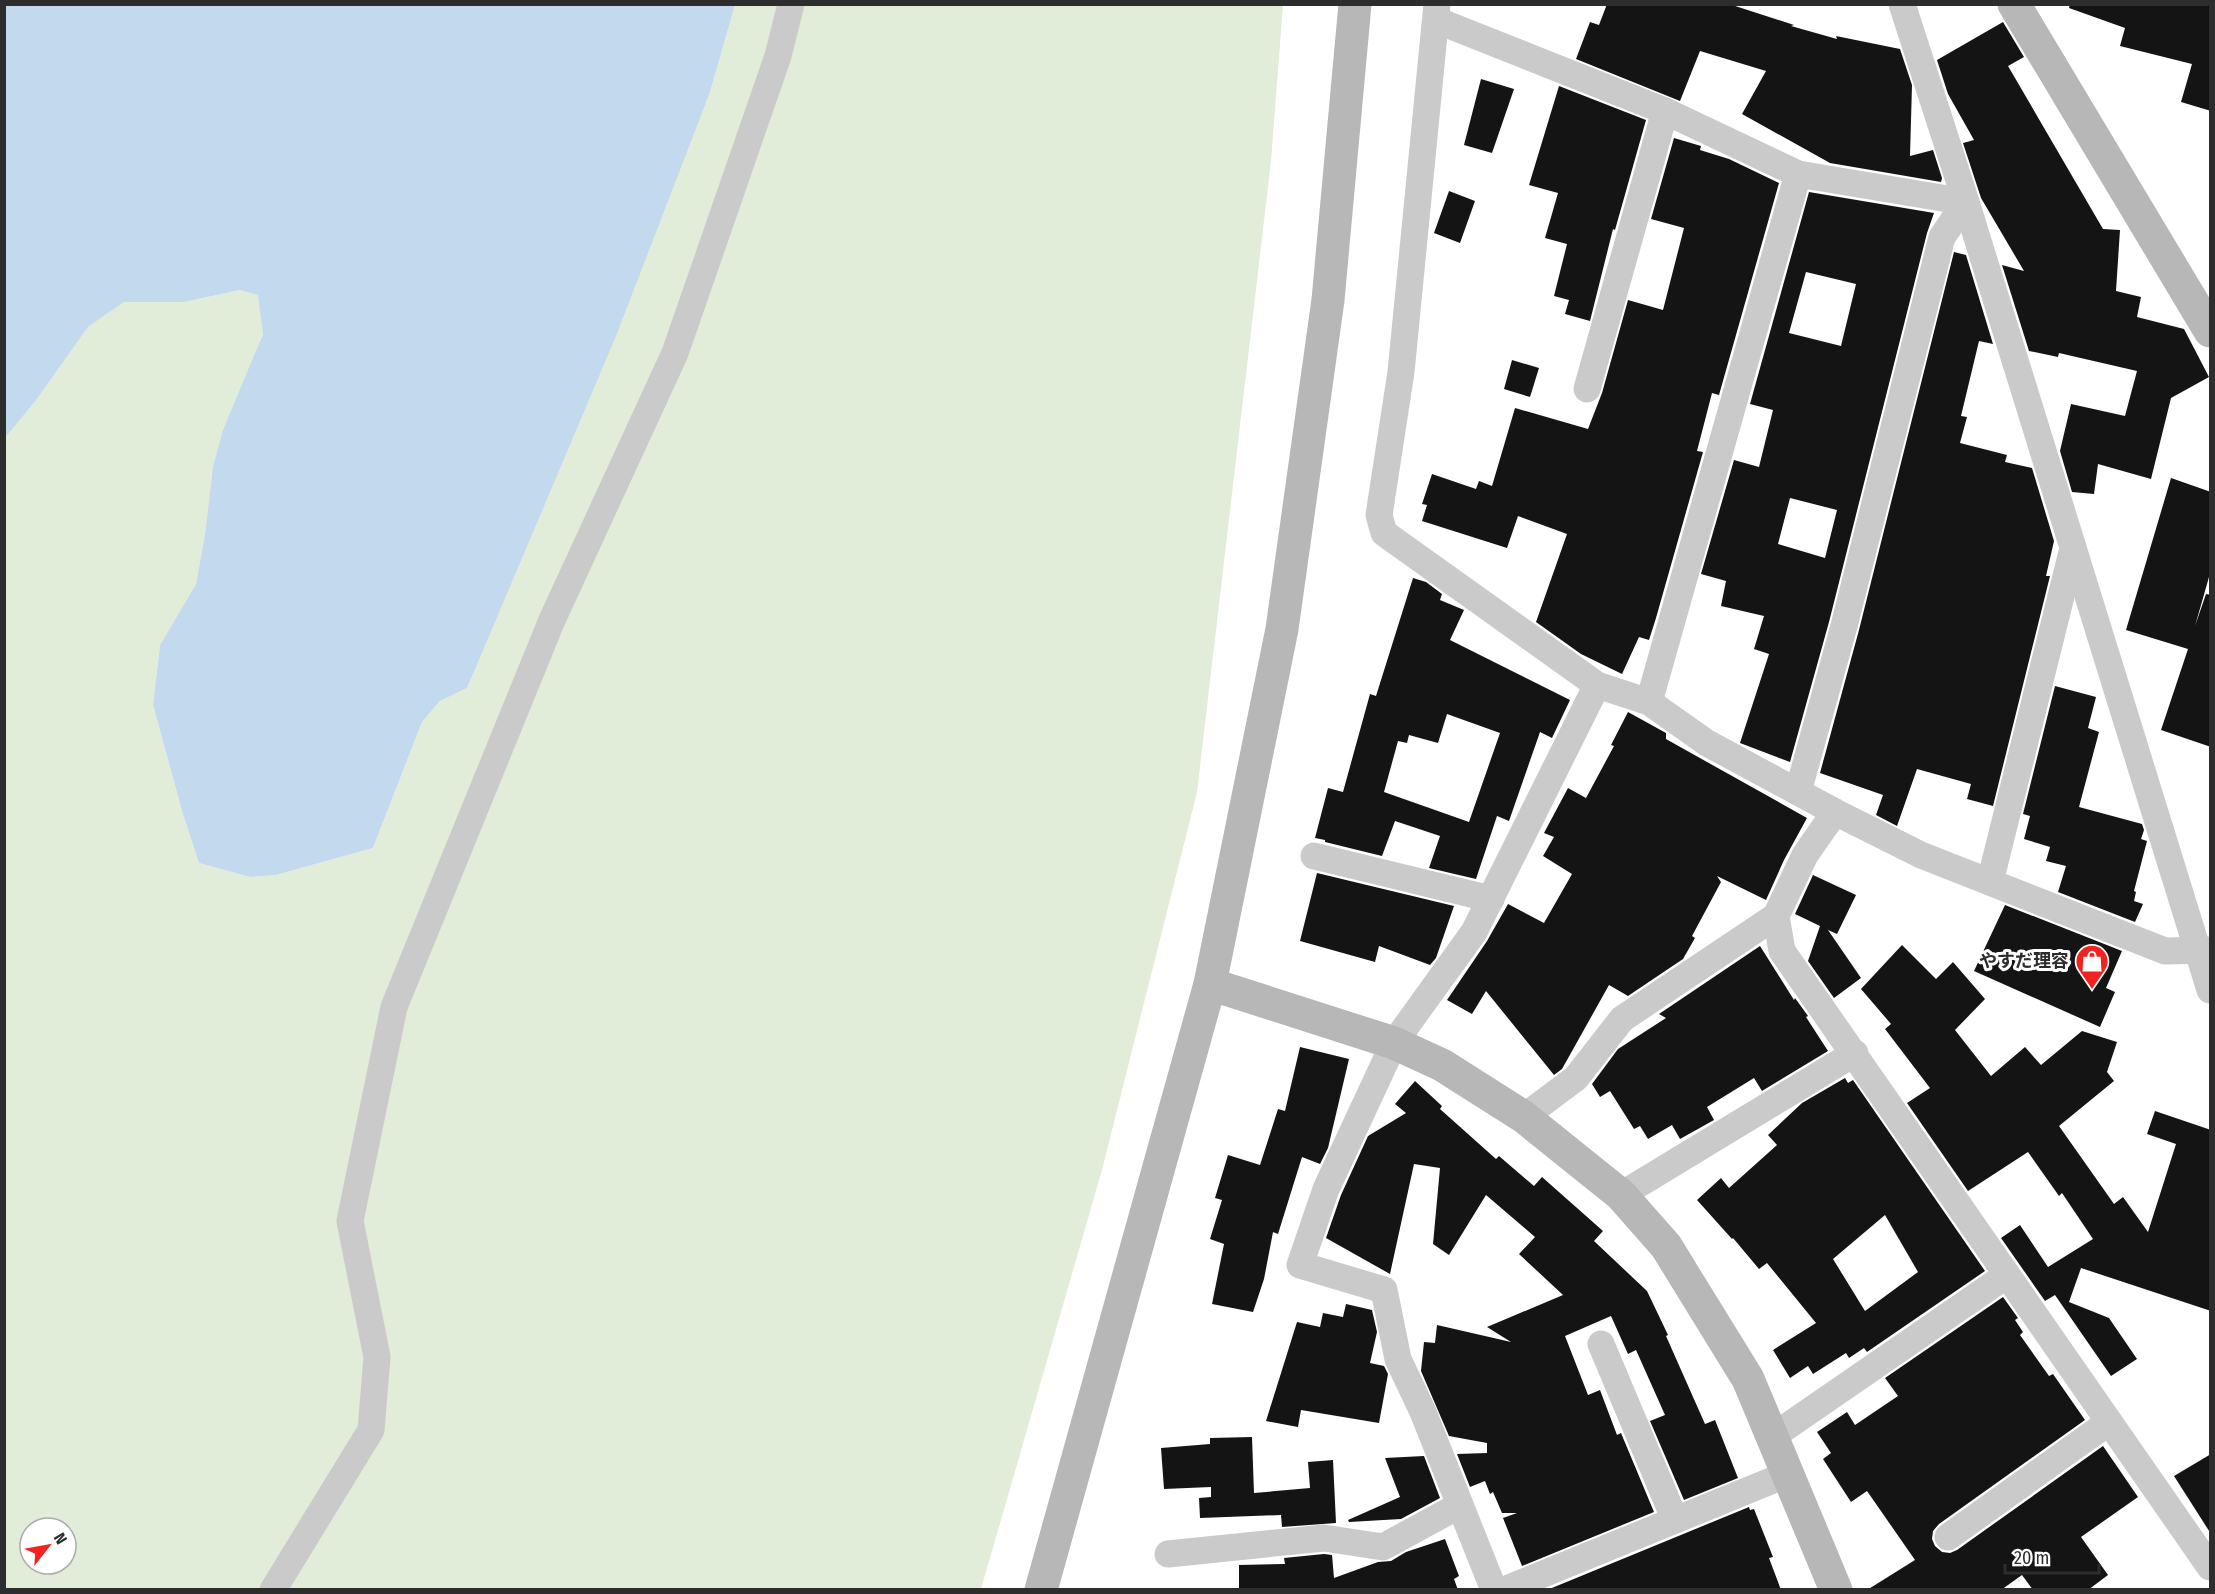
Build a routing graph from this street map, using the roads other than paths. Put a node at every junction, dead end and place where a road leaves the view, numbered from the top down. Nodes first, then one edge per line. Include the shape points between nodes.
1 (791, 4) edge
2 (1355, 4) edge
3 (1902, 4) edge
4 (2014, 4) edge
5 (1436, 12) edge
6 (1665, 111) junction
7 (1798, 174) junction
8 (1966, 202) junction
9 (2211, 331) edge
10 (1587, 389) dead end
11 (2073, 548) junction
12 (1597, 685) junction
13 (1649, 702) junction
14 (1798, 792) junction
15 (1835, 812) junction
16 (1314, 856) dead end
17 (1990, 882) junction
18 (1491, 899) junction
19 (1776, 916) junction
20 (2204, 950) edge
21 (1210, 984) junction
22 (2211, 990) edge
23 (1394, 1043) junction
24 (1855, 1053) junction
25 (1524, 1117) junction
26 (1621, 1195) junction
27 (2007, 1275) junction
28 (1600, 1344) dead end
29 (2109, 1422) junction
30 (1772, 1437) junction
31 (1788, 1474) junction
32 (1461, 1505) junction
33 (1675, 1520) junction
34 (1948, 1537) dead end
35 (1168, 1554) dead end
36 (2211, 1567) edge
37 (273, 1590) edge
38 (1041, 1590) edge
39 (1494, 1590) edge
40 (1504, 1590) edge
41 (1836, 1590) edge

1 - 37 street via 778,56 675,353 552,620 394,1007 350,1221 377,1357 371,1430
2 - 21 street via 1328,300 1282,629
3 - 8 street
4 - 9 street
5 - 6 street
5 - 12 street via 1401,372 1378,515 1384,533
6 - 7 street
6 - 10 street
7 - 8 street
7 - 13 street
8 - 11 street
8 - 14 street via 1942,237
11 - 17 street
11 - 20 street
12 - 13 street
12 - 18 street
13 - 14 street via 1707,743
14 - 15 street
15 - 17 street via 1921,855
15 - 19 street via 1805,855
16 - 18 street
17 - 20 street via 2165,951
18 - 23 street via 1474,932
19 - 24 street via 1782,951
19 - 25 street via 1622,1019 1576,1078
20 - 22 street
21 - 23 street
21 - 38 street
23 - 25 street via 1442,1065
23 - 32 street via 1326,1189 1300,1265 1384,1290 1398,1359
24 - 26 street
24 - 27 street
25 - 26 street
26 - 30 street via 1666,1246 1749,1379
27 - 29 street
27 - 30 street
28 - 33 street
29 - 34 street
29 - 36 street
30 - 31 street
31 - 33 street
31 - 41 street
32 - 35 street via 1383,1547 1324,1538
32 - 39 street
33 - 40 street

